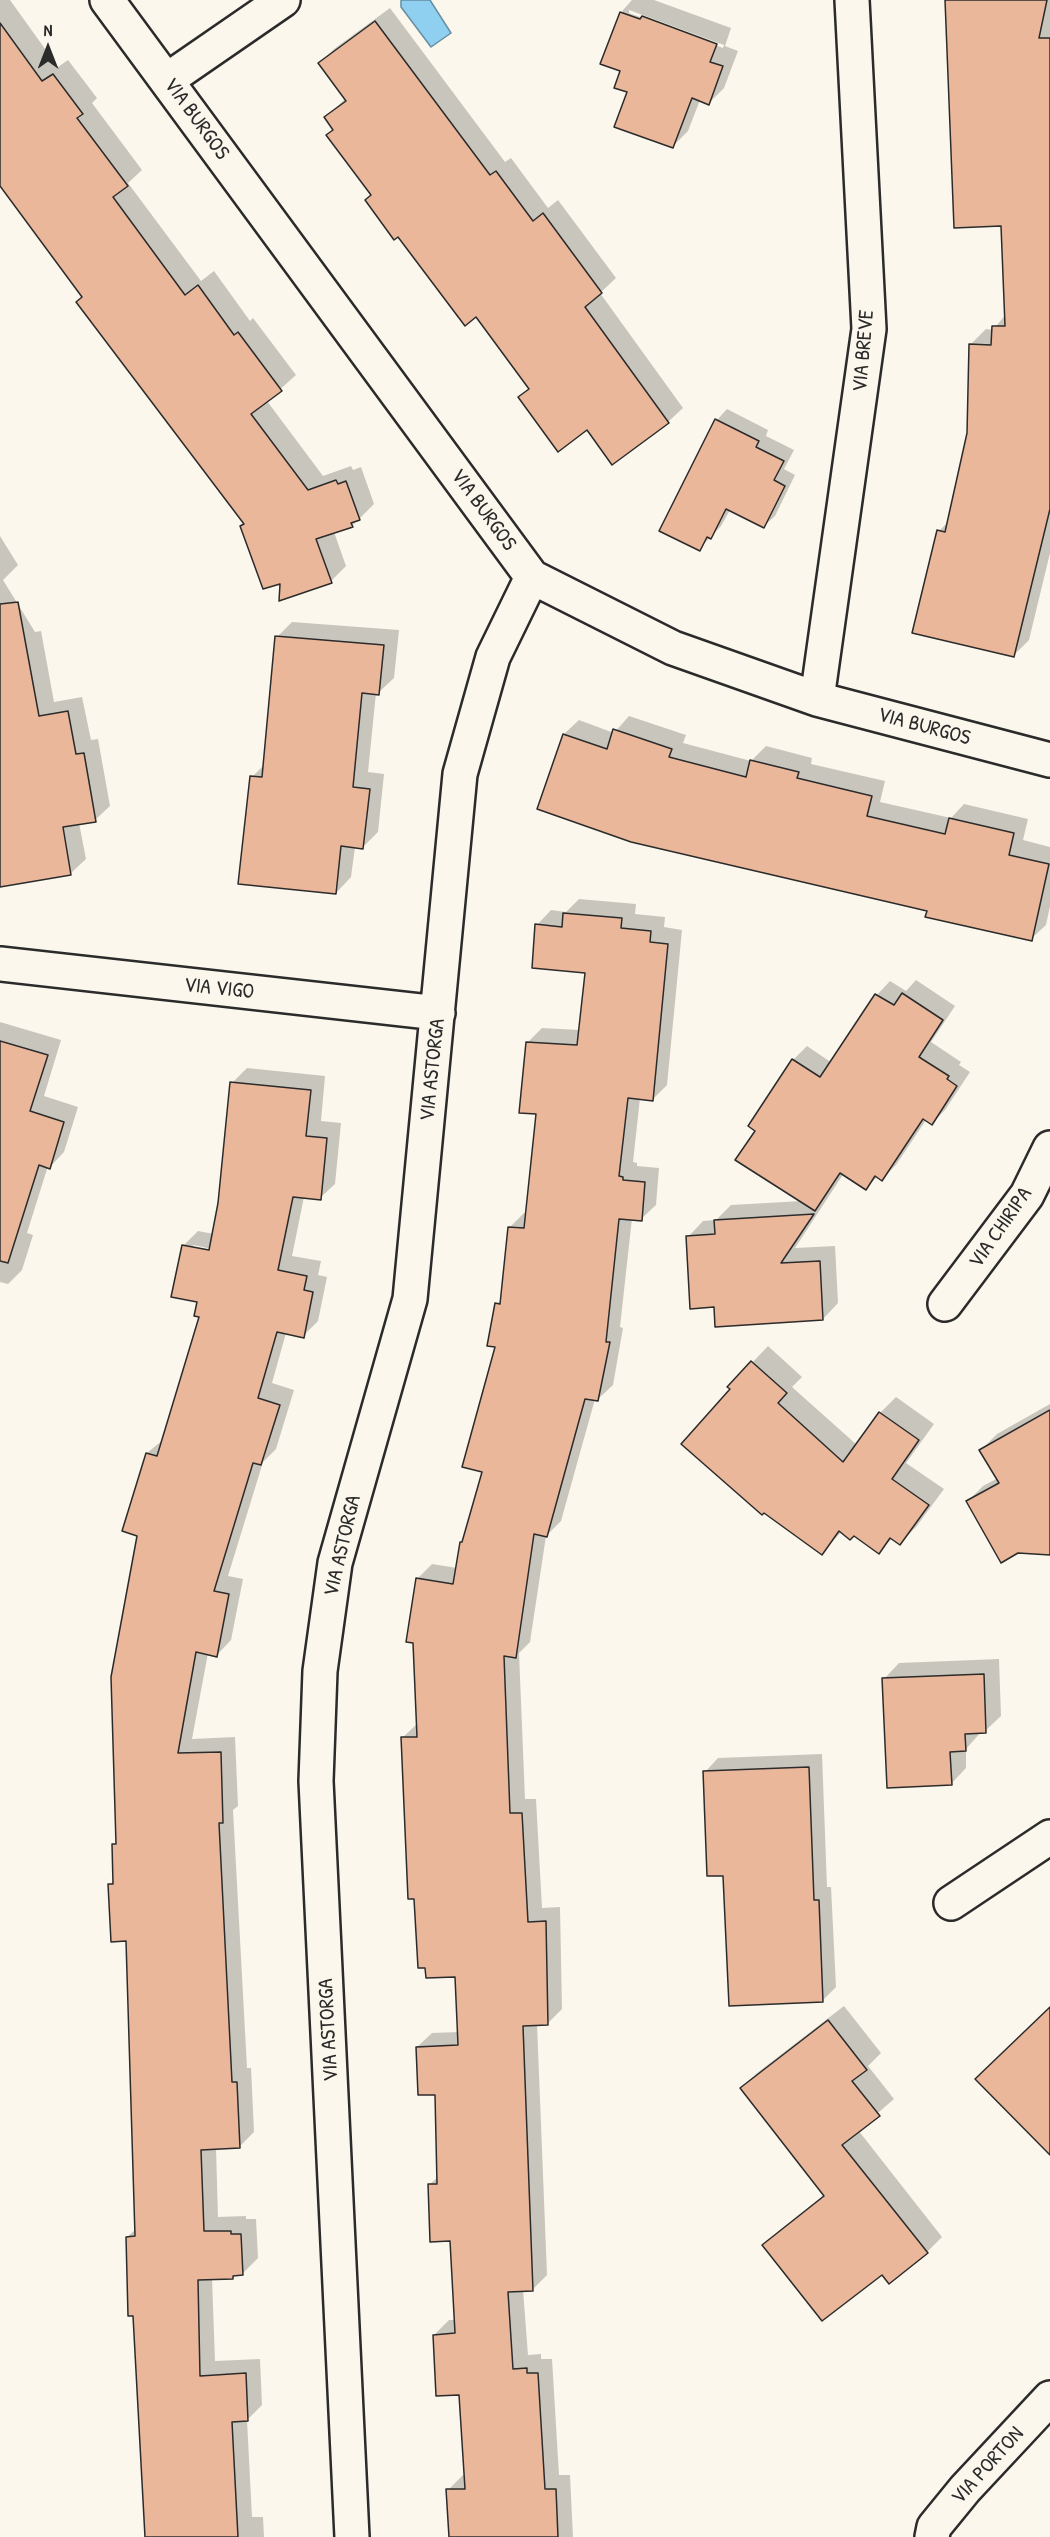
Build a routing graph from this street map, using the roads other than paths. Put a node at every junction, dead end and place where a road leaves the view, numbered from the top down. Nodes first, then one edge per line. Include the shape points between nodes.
1 (107, 0) edge
2 (283, 0) edge
3 (852, 0) edge
4 (167, 80) junction
5 (532, 578) junction
6 (817, 699) junction
7 (1050, 760) edge
8 (0, 964) edge
9 (438, 1013) junction
10 (1050, 1148) edge
11 (945, 1304) dead end
12 (1050, 1836) edge
13 (951, 1903) dead end
14 (1050, 2398) edge
15 (352, 2537) edge
16 (932, 2537) edge

1 - 4 street, VIA BURGOS
2 - 4 street
3 - 6 street, VIA BREVE via 869,328
4 - 5 street, VIA BURGOS
5 - 6 street, VIA BURGOS via 674,648
5 - 9 street, VIA ASTORGA via 493,657 460,774
6 - 7 street, VIA BURGOS
8 - 9 street, VIA VIGO
9 - 15 street, VIA ASTORGA via 410,1299 335,1563 320,1671 316,1782
10 - 11 street, VIA CHIRIPA via 1027,1195
12 - 13 street
14 - 16 street, VIA PORTON via 965,2489 934,2527

